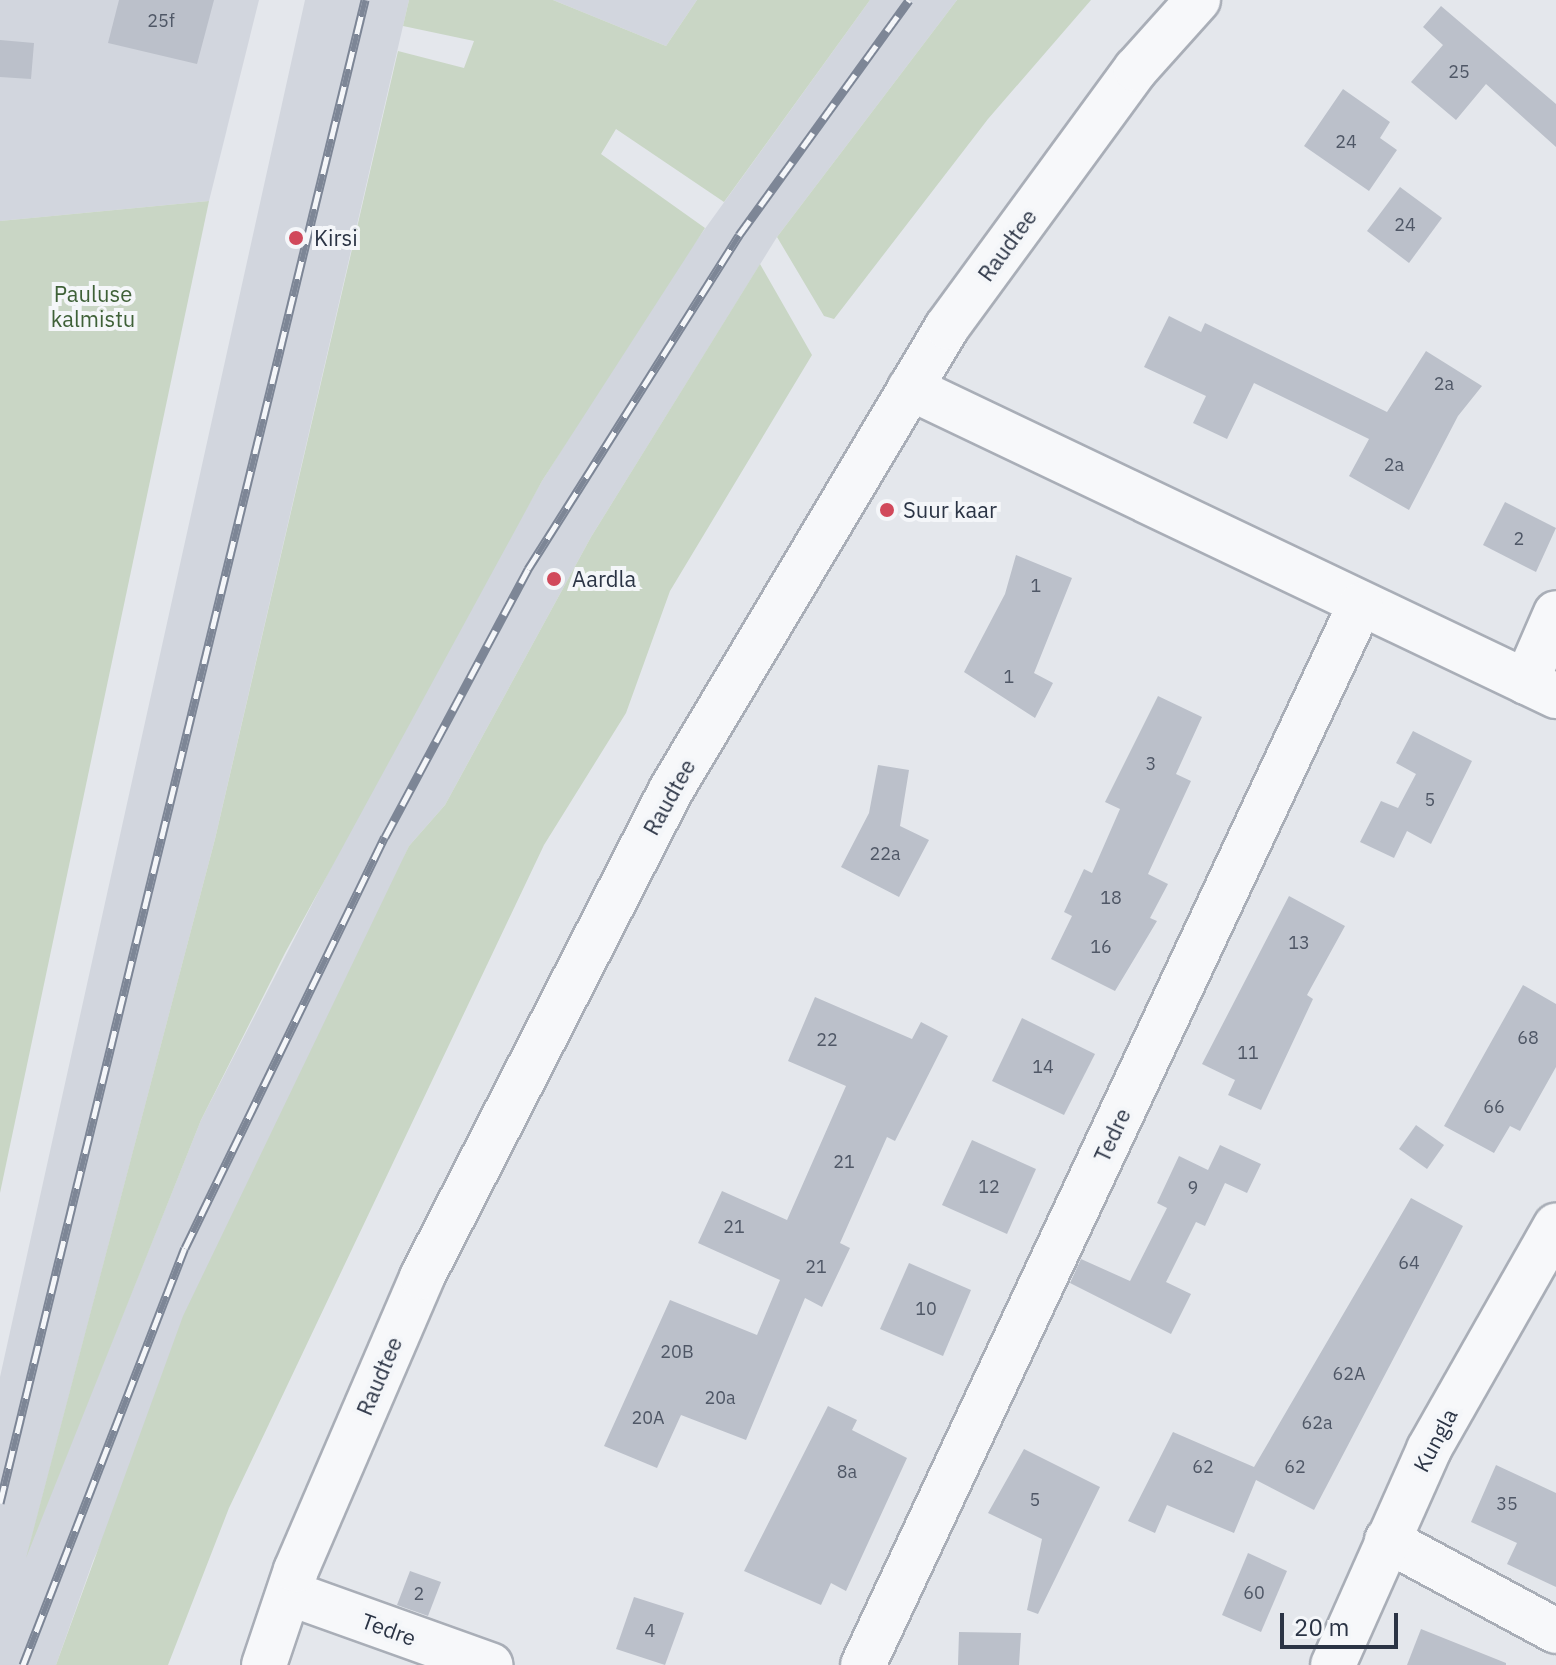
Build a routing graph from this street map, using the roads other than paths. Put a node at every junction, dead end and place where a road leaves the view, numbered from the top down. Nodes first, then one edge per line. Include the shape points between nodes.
1 (1198, 0) edge
2 (910, 388) junction
3 (1360, 605) junction
4 (1556, 613) edge
5 (1541, 689) edge
6 (1556, 1225) edge
7 (1387, 1540) junction
8 (289, 1593) junction
9 (1556, 1631) edge
10 (264, 1665) edge
11 (490, 1665) edge
12 (863, 1665) edge
13 (1333, 1665) edge

1 - 2 street, Raudtee via 1136,69
2 - 3 street
2 - 8 street, Raudtee via 671,790 528,1061 422,1277
3 - 5 street
3 - 12 street, Tedre
4 - 5 street
6 - 7 street, Kungla via 1429,1449
7 - 9 street
7 - 13 street, Kungla
8 - 10 street, Raudtee
8 - 11 street, Tedre

